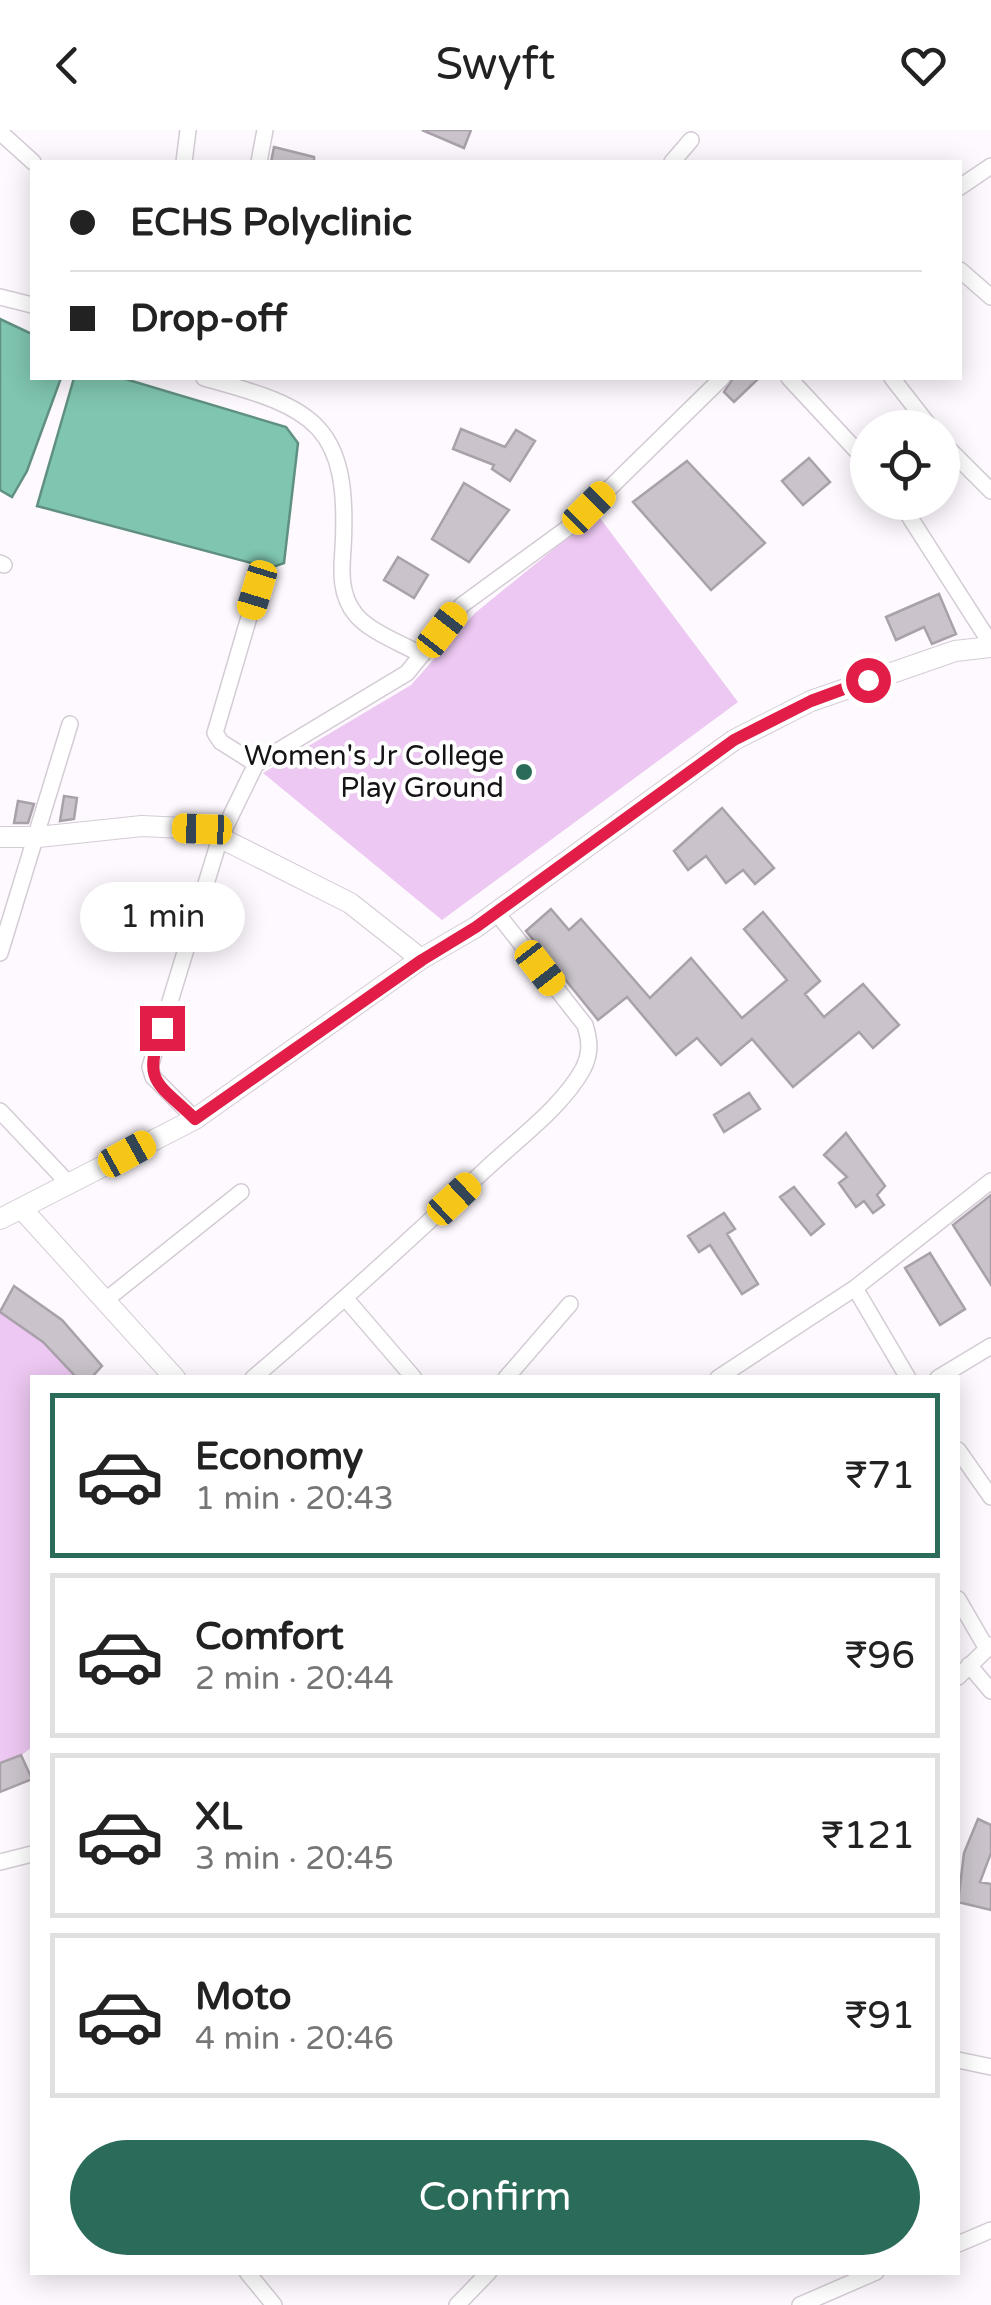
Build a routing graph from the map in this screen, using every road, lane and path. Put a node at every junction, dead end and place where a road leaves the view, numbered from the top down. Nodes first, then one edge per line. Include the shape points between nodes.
1 (188, 130) edge
2 (265, 130) edge
3 (0, 132) edge
4 (691, 140) dead end
5 (31, 160) edge
6 (184, 160) edge
7 (260, 160) edge
8 (674, 160) edge
9 (991, 166) edge
10 (962, 186) edge
11 (962, 272) edge
12 (0, 297) edge
13 (991, 297) edge
14 (30, 305) edge
15 (222, 380) edge
16 (720, 380) edge
17 (791, 380) edge
18 (894, 380) edge
19 (917, 410) edge
20 (850, 444) edge
21 (960, 462) edge
22 (991, 491) edge
23 (911, 520) edge
24 (257, 590) dead end
25 (991, 646) edge
26 (422, 655) junction
27 (70, 724) dead end
28 (256, 764) junction
29 (0, 836) edge
30 (38, 838) junction
31 (220, 838) junction
32 (496, 912) junction
33 (0, 953) edge
34 (422, 960) junction
35 (0, 1111) edge
36 (195, 1119) junction
37 (991, 1180) edge
38 (70, 1185) junction
39 (240, 1192) dead end
40 (22, 1209) junction
41 (0, 1220) edge
42 (855, 1288) junction
43 (346, 1298) junction
44 (107, 1299) junction
45 (570, 1304) dead end
46 (991, 1346) edge
47 (172, 1375) edge
48 (256, 1375) edge
49 (411, 1375) edge
50 (509, 1375) edge
51 (723, 1375) edge
52 (906, 1375) edge
53 (943, 1375) edge
54 (960, 1453) edge
55 (991, 1497) edge
56 (960, 1603) edge
57 (989, 1647) edge
58 (963, 1671) edge
59 (991, 1691) edge
60 (30, 1854) edge
61 (0, 1862) edge
62 (960, 2060) edge
63 (991, 2067) edge
64 (991, 2230) edge
65 (960, 2243) edge
66 (250, 2275) edge
67 (486, 2275) edge
68 (869, 2275) edge
69 (274, 2305) edge
70 (457, 2305) edge
71 (800, 2305) edge

1 - 6 street
2 - 7 street
3 - 5 street
4 - 8 street
9 - 10 street
11 - 13 street
12 - 14 street
15 - 26 street via 301,410 324,430 338,452 342,587 358,617
16 - 26 street via 573,524 462,605
17 - 20 street
18 - 19 street
21 - 22 street
23 - 25 street
24 - 28 street via 216,733
25 - 32 main road via 940,656 811,701 734,740
26 - 28 street via 407,673
27 - 30 street
28 - 31 street
29 - 30 main road
30 - 31 main road via 142,826 202,829
30 - 33 street
31 - 34 main road via 350,903
31 - 36 street via 150,1067
32 - 34 main road
32 - 43 street via 584,1025 591,1044 584,1068
34 - 36 main road
35 - 38 street
36 - 38 main road
37 - 42 street
38 - 40 main road
39 - 44 street
40 - 41 main road
40 - 44 main road
42 - 51 street
42 - 52 street
43 - 48 street
43 - 49 street
44 - 47 main road
45 - 50 street
46 - 53 street
54 - 55 street
56 - 57 street
57 - 58 street
58 - 59 street
60 - 61 street
62 - 63 street
64 - 65 street
66 - 69 street
67 - 70 street
68 - 71 street

